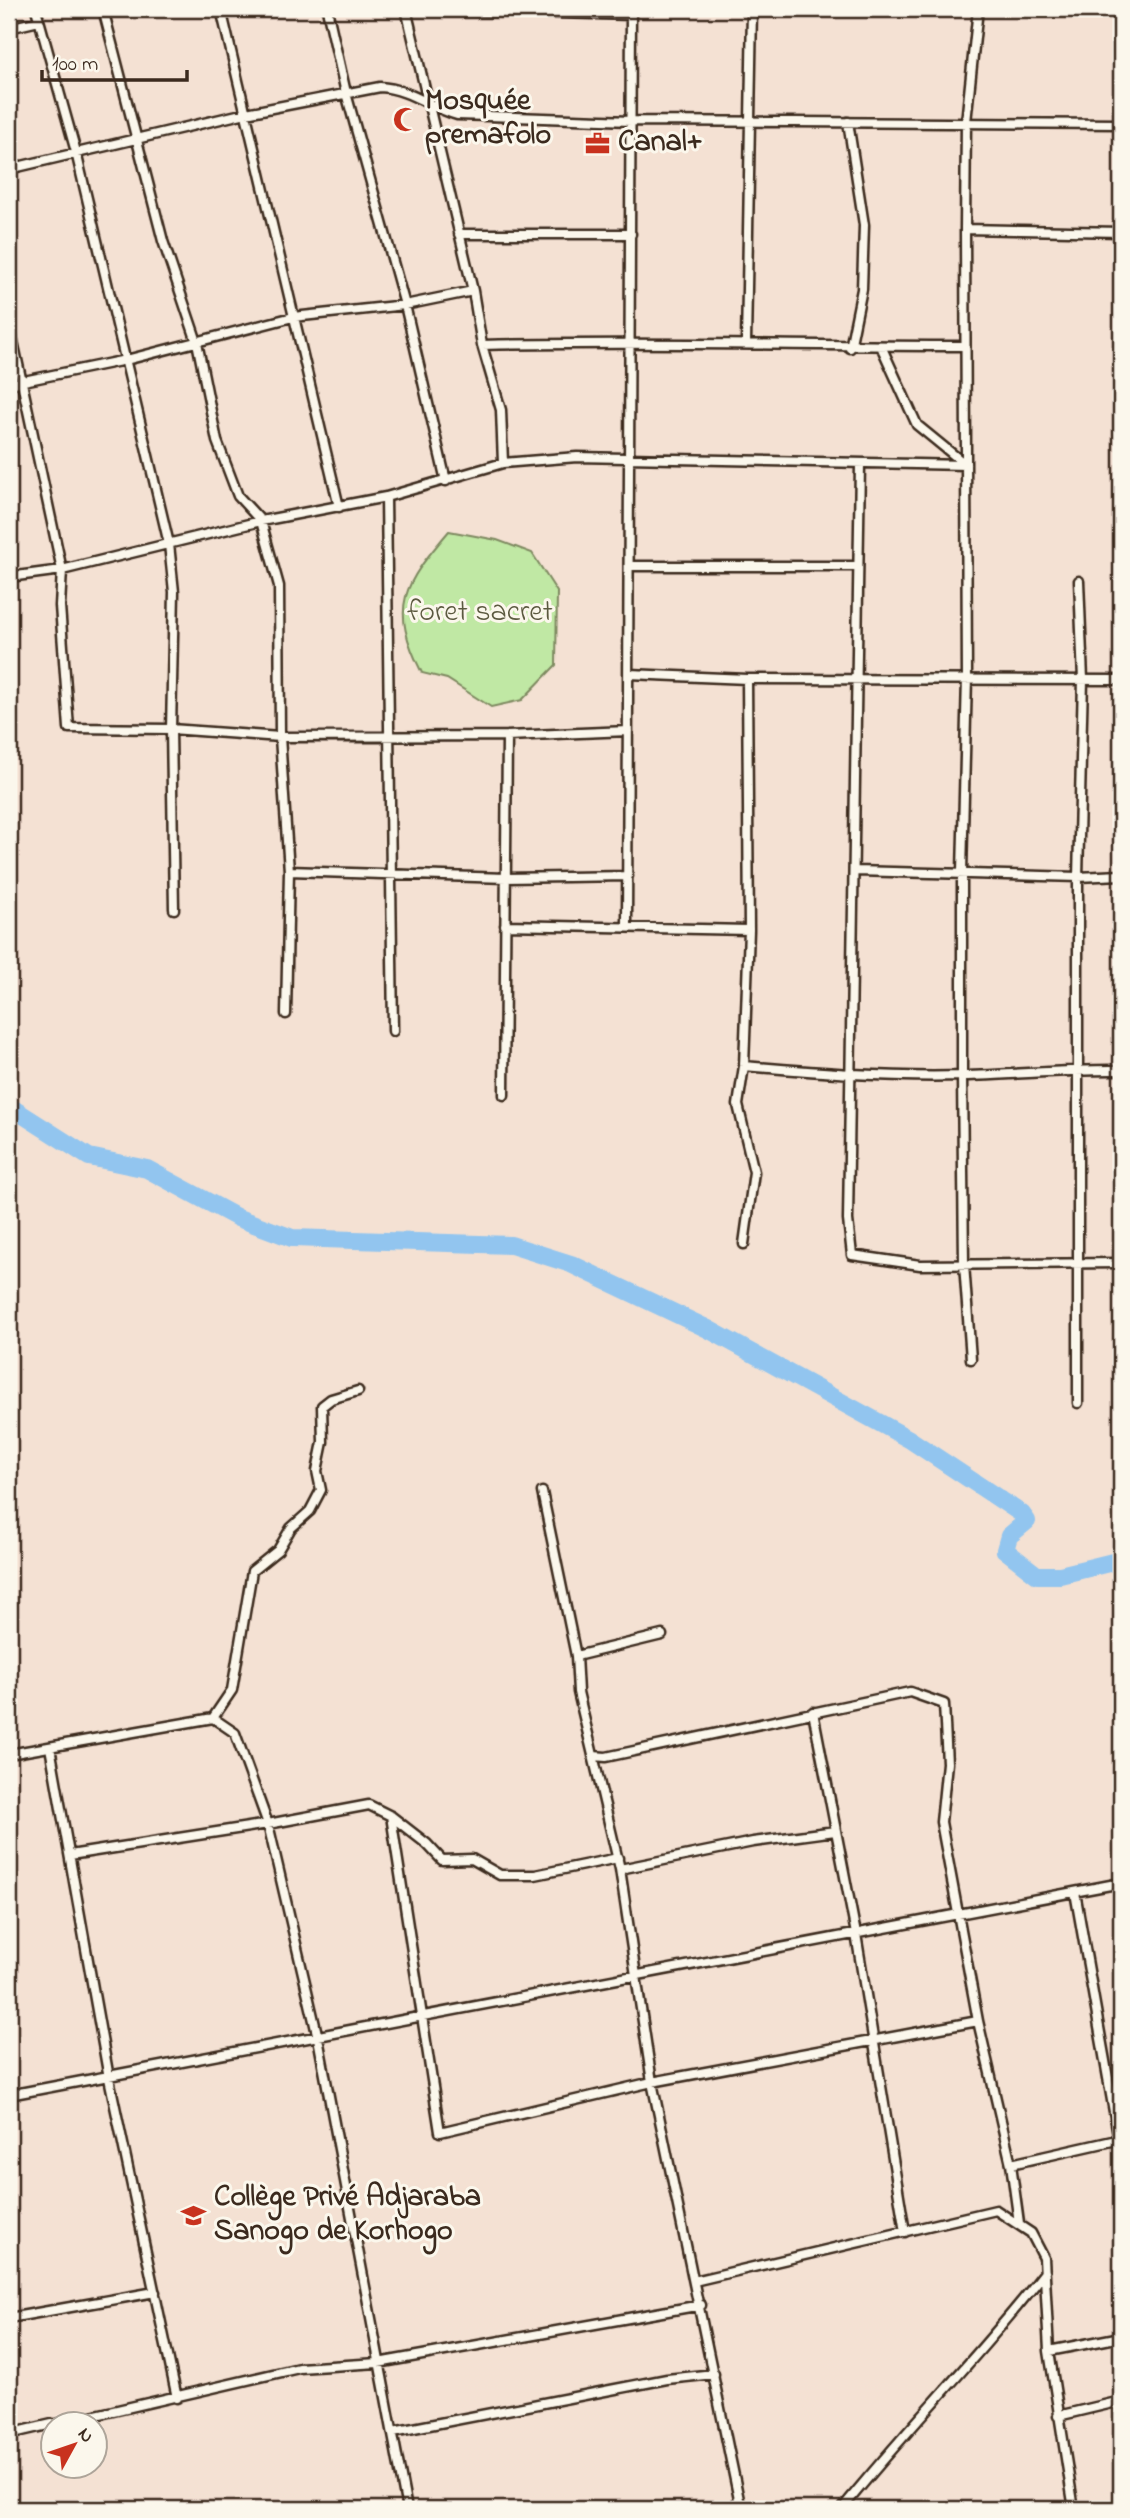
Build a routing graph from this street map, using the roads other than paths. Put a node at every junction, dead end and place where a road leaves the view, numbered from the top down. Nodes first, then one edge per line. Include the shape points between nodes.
1 (36, 9) edge
2 (103, 9) edge
3 (221, 9) edge
4 (327, 9) edge
5 (406, 9) edge
6 (413, 9) edge
7 (751, 9) edge
8 (978, 9) edge
9 (631, 12) edge
10 (40, 21) junction
11 (9, 28) edge
12 (346, 93) junction
13 (428, 103) junction
14 (246, 113) junction
15 (631, 121) junction
16 (749, 122) junction
17 (848, 122) junction
18 (966, 122) junction
19 (1121, 124) edge
20 (135, 138) junction
21 (76, 152) junction
22 (9, 169) edge
23 (965, 229) junction
24 (1121, 232) edge
25 (459, 234) junction
26 (631, 234) junction
27 (473, 291) junction
28 (405, 305) junction
29 (293, 317) junction
30 (9, 322) edge
31 (630, 341) junction
32 (197, 342) junction
33 (746, 344) junction
34 (482, 345) junction
35 (881, 346) junction
36 (965, 346) junction
37 (850, 348) junction
38 (126, 360) junction
39 (23, 381) junction
40 (9, 383) edge
41 (629, 459) junction
42 (503, 463) junction
43 (860, 464) junction
44 (966, 465) junction
45 (446, 481) junction
46 (386, 496) junction
47 (339, 507) junction
48 (261, 521) junction
49 (169, 544) junction
50 (629, 566) junction
51 (857, 566) junction
52 (62, 570) junction
53 (9, 577) edge
54 (1079, 582) dead end
55 (629, 674) junction
56 (967, 678) junction
57 (747, 679) junction
58 (858, 679) junction
59 (1083, 680) junction
60 (1121, 681) edge
61 (171, 729) junction
62 (628, 731) junction
63 (390, 736) junction
64 (507, 736) junction
65 (280, 737) junction
66 (289, 871) junction
67 (855, 871) junction
68 (962, 872) junction
69 (1121, 875) edge
70 (391, 876) junction
71 (628, 876) junction
72 (1078, 877) junction
73 (506, 878) junction
74 (174, 909) dead end
75 (505, 925) junction
76 (627, 927) junction
77 (749, 930) junction
78 (286, 1014) dead end
79 (393, 1031) dead end
80 (744, 1066) junction
81 (1079, 1069) junction
82 (1121, 1070) edge
83 (851, 1075) junction
84 (962, 1076) junction
85 (504, 1095) dead end
86 (744, 1244) dead end
87 (1121, 1263) edge
88 (964, 1264) junction
89 (1076, 1264) junction
90 (971, 1359) dead end
91 (358, 1391) dead end
92 (1078, 1403) dead end
93 (542, 1492) dead end
94 (662, 1635) dead end
95 (576, 1656) junction
96 (813, 1712) junction
97 (213, 1718) junction
98 (50, 1747) junction
99 (9, 1754) edge
100 (593, 1756) junction
101 (391, 1816) junction
102 (268, 1824) junction
103 (835, 1831) junction
104 (69, 1855) junction
105 (618, 1858) junction
106 (620, 1869) junction
107 (1121, 1883) edge
108 (1075, 1892) junction
109 (958, 1915) junction
110 (856, 1934) junction
111 (637, 1973) junction
112 (421, 2015) junction
113 (978, 2021) junction
114 (318, 2038) junction
115 (874, 2038) junction
116 (109, 2078) junction
117 (652, 2082) junction
118 (9, 2095) edge
119 (1120, 2139) edge
120 (1011, 2164) junction
121 (1019, 2222) junction
122 (905, 2232) junction
123 (1045, 2272) junction
124 (694, 2281) junction
125 (155, 2292) junction
126 (701, 2305) junction
127 (9, 2318) edge
128 (1121, 2337) edge
129 (1049, 2351) junction
130 (378, 2363) junction
131 (714, 2374) junction
132 (177, 2398) junction
133 (1121, 2401) edge
134 (108, 2413) edge
135 (1058, 2416) junction
136 (38, 2428) edge
137 (393, 2432) junction
138 (9, 2434) edge
139 (407, 2509) edge
140 (741, 2509) edge
141 (842, 2509) edge
142 (1074, 2509) edge

1 - 10 street
2 - 20 street
3 - 14 street
4 - 12 street
5 - 13 street
6 - 9 street
7 - 16 street
8 - 18 street
9 - 15 street
10 - 11 street
10 - 21 street
12 - 13 street via 400,88
12 - 14 street
12 - 28 street
13 - 15 street via 457,115
13 - 25 street
14 - 20 street
14 - 29 street
15 - 16 street
15 - 26 street
16 - 17 street
16 - 33 street
17 - 18 street
17 - 37 street via 864,225 862,289
18 - 19 street
18 - 23 street
20 - 21 street
20 - 32 street
21 - 22 street
21 - 38 street
23 - 24 street
23 - 36 street
25 - 26 street
25 - 27 street
26 - 31 street
27 - 28 street
27 - 34 street
28 - 29 street
28 - 45 street
29 - 32 street
29 - 47 street
30 - 39 street
31 - 33 street
31 - 34 street
31 - 41 street
32 - 38 street
32 - 48 street via 217,441 238,496
33 - 37 street
34 - 42 street via 501,410
35 - 36 street
35 - 37 street
35 - 44 street via 916,425
36 - 44 street
38 - 39 street
38 - 49 street
39 - 40 street
39 - 52 street
41 - 42 street via 577,457
41 - 43 street
41 - 50 street
42 - 45 street
43 - 44 street
43 - 51 street
44 - 56 street
45 - 46 street
46 - 47 street
46 - 63 street
47 - 48 street
48 - 49 street
48 - 65 street via 279,586
49 - 52 street
49 - 61 street via 174,592
50 - 51 street
50 - 55 street
51 - 58 street
52 - 53 street
52 - 61 street via 60,606 69,728
54 - 59 street
55 - 57 street
55 - 62 street
56 - 58 street
56 - 59 street
56 - 68 street
57 - 58 street
57 - 77 street
58 - 67 street
59 - 60 street
59 - 72 street
61 - 65 street
61 - 74 street
62 - 64 street
62 - 71 street
63 - 64 street
63 - 65 street
63 - 70 street
64 - 73 street
65 - 66 street
66 - 70 street
66 - 78 street
67 - 68 street
67 - 83 street
68 - 72 street
68 - 84 street
69 - 72 street
70 - 73 street
70 - 79 street
71 - 73 street
71 - 76 street
72 - 81 street
73 - 75 street
75 - 76 street
75 - 85 street
76 - 77 street
77 - 80 street
80 - 83 street
80 - 86 street via 738,1105 754,1171
81 - 82 street
81 - 84 street
81 - 89 street
83 - 84 street
83 - 88 street via 848,1220 852,1255 920,1265
84 - 88 street
87 - 89 street
88 - 89 street
88 - 90 street
89 - 92 street
91 - 97 street via 321,1406 323,1442 317,1471 321,1490 278,1550 253,1571 232,1690
93 - 95 street
94 - 95 street
95 - 100 street via 578,1692
96 - 100 street via 606,1757
96 - 103 street
96 - 109 street via 910,1692 944,1704 947,1763 942,1822
97 - 98 street
97 - 102 street via 235,1733
98 - 99 street
98 - 104 street
100 - 105 street
101 - 102 street via 369,1805
101 - 105 street via 442,1860 472,1859 500,1875 535,1875
101 - 112 street
102 - 104 street
102 - 114 street
103 - 106 street
103 - 110 street
104 - 116 street
105 - 106 street
106 - 111 street
107 - 108 street
108 - 109 street
108 - 119 street
109 - 110 street
109 - 113 street
110 - 111 street
110 - 115 street
111 - 112 street
111 - 117 street
112 - 114 street
112 - 117 street via 440,2132
113 - 115 street
113 - 120 street
114 - 116 street
114 - 130 street
115 - 117 street
115 - 122 street
116 - 118 street
116 - 125 street
117 - 124 street
119 - 120 street
120 - 121 street
121 - 122 street via 996,2210
121 - 123 street via 1044,2258
122 - 124 street
123 - 129 street
123 - 141 street
124 - 126 street
125 - 127 street
125 - 132 street
126 - 130 street
126 - 131 street
128 - 129 street
129 - 135 street
130 - 132 street via 299,2368
130 - 137 street
131 - 137 street
131 - 140 street
132 - 134 street
133 - 135 street
135 - 142 street
136 - 138 street
137 - 139 street

